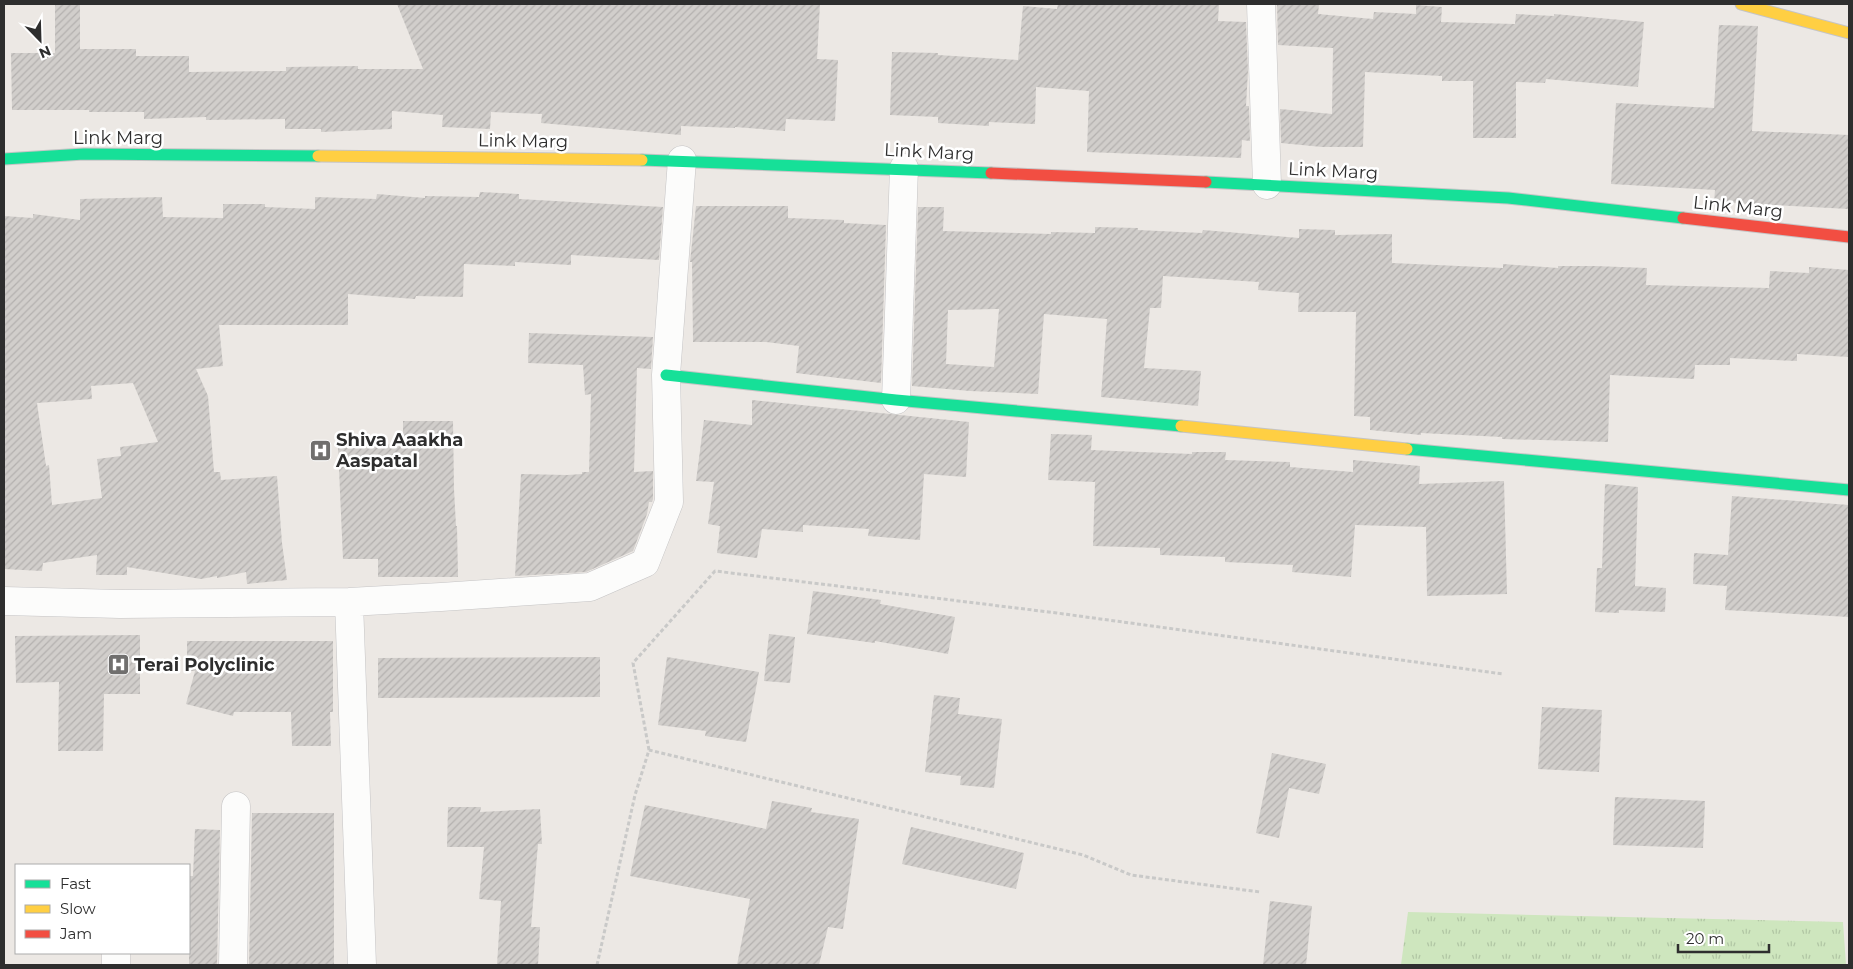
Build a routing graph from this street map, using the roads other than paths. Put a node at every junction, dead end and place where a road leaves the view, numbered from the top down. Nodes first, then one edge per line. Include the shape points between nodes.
1 (1261, 4) edge
2 (1741, 4) edge
3 (1849, 33) edge
4 (4, 159) edge
5 (682, 160) junction
6 (904, 168) junction
7 (1267, 185) junction
8 (1849, 237) edge
9 (666, 375) junction
10 (896, 400) junction
11 (1849, 490) edge
12 (349, 602) junction
13 (5, 608) edge
14 (236, 806) dead end
15 (233, 965) edge
16 (362, 965) edge

1 - 7 street
2 - 3 main road
4 - 5 main road, Link Marg via 84,154
5 - 6 main road, Link Marg
5 - 9 street
6 - 7 main road, Link Marg
6 - 10 street
7 - 8 main road, Link Marg via 1508,198
9 - 10 main road
9 - 12 street via 669,502 645,563 590,587
10 - 11 main road
12 - 13 street
12 - 16 street
14 - 15 street

